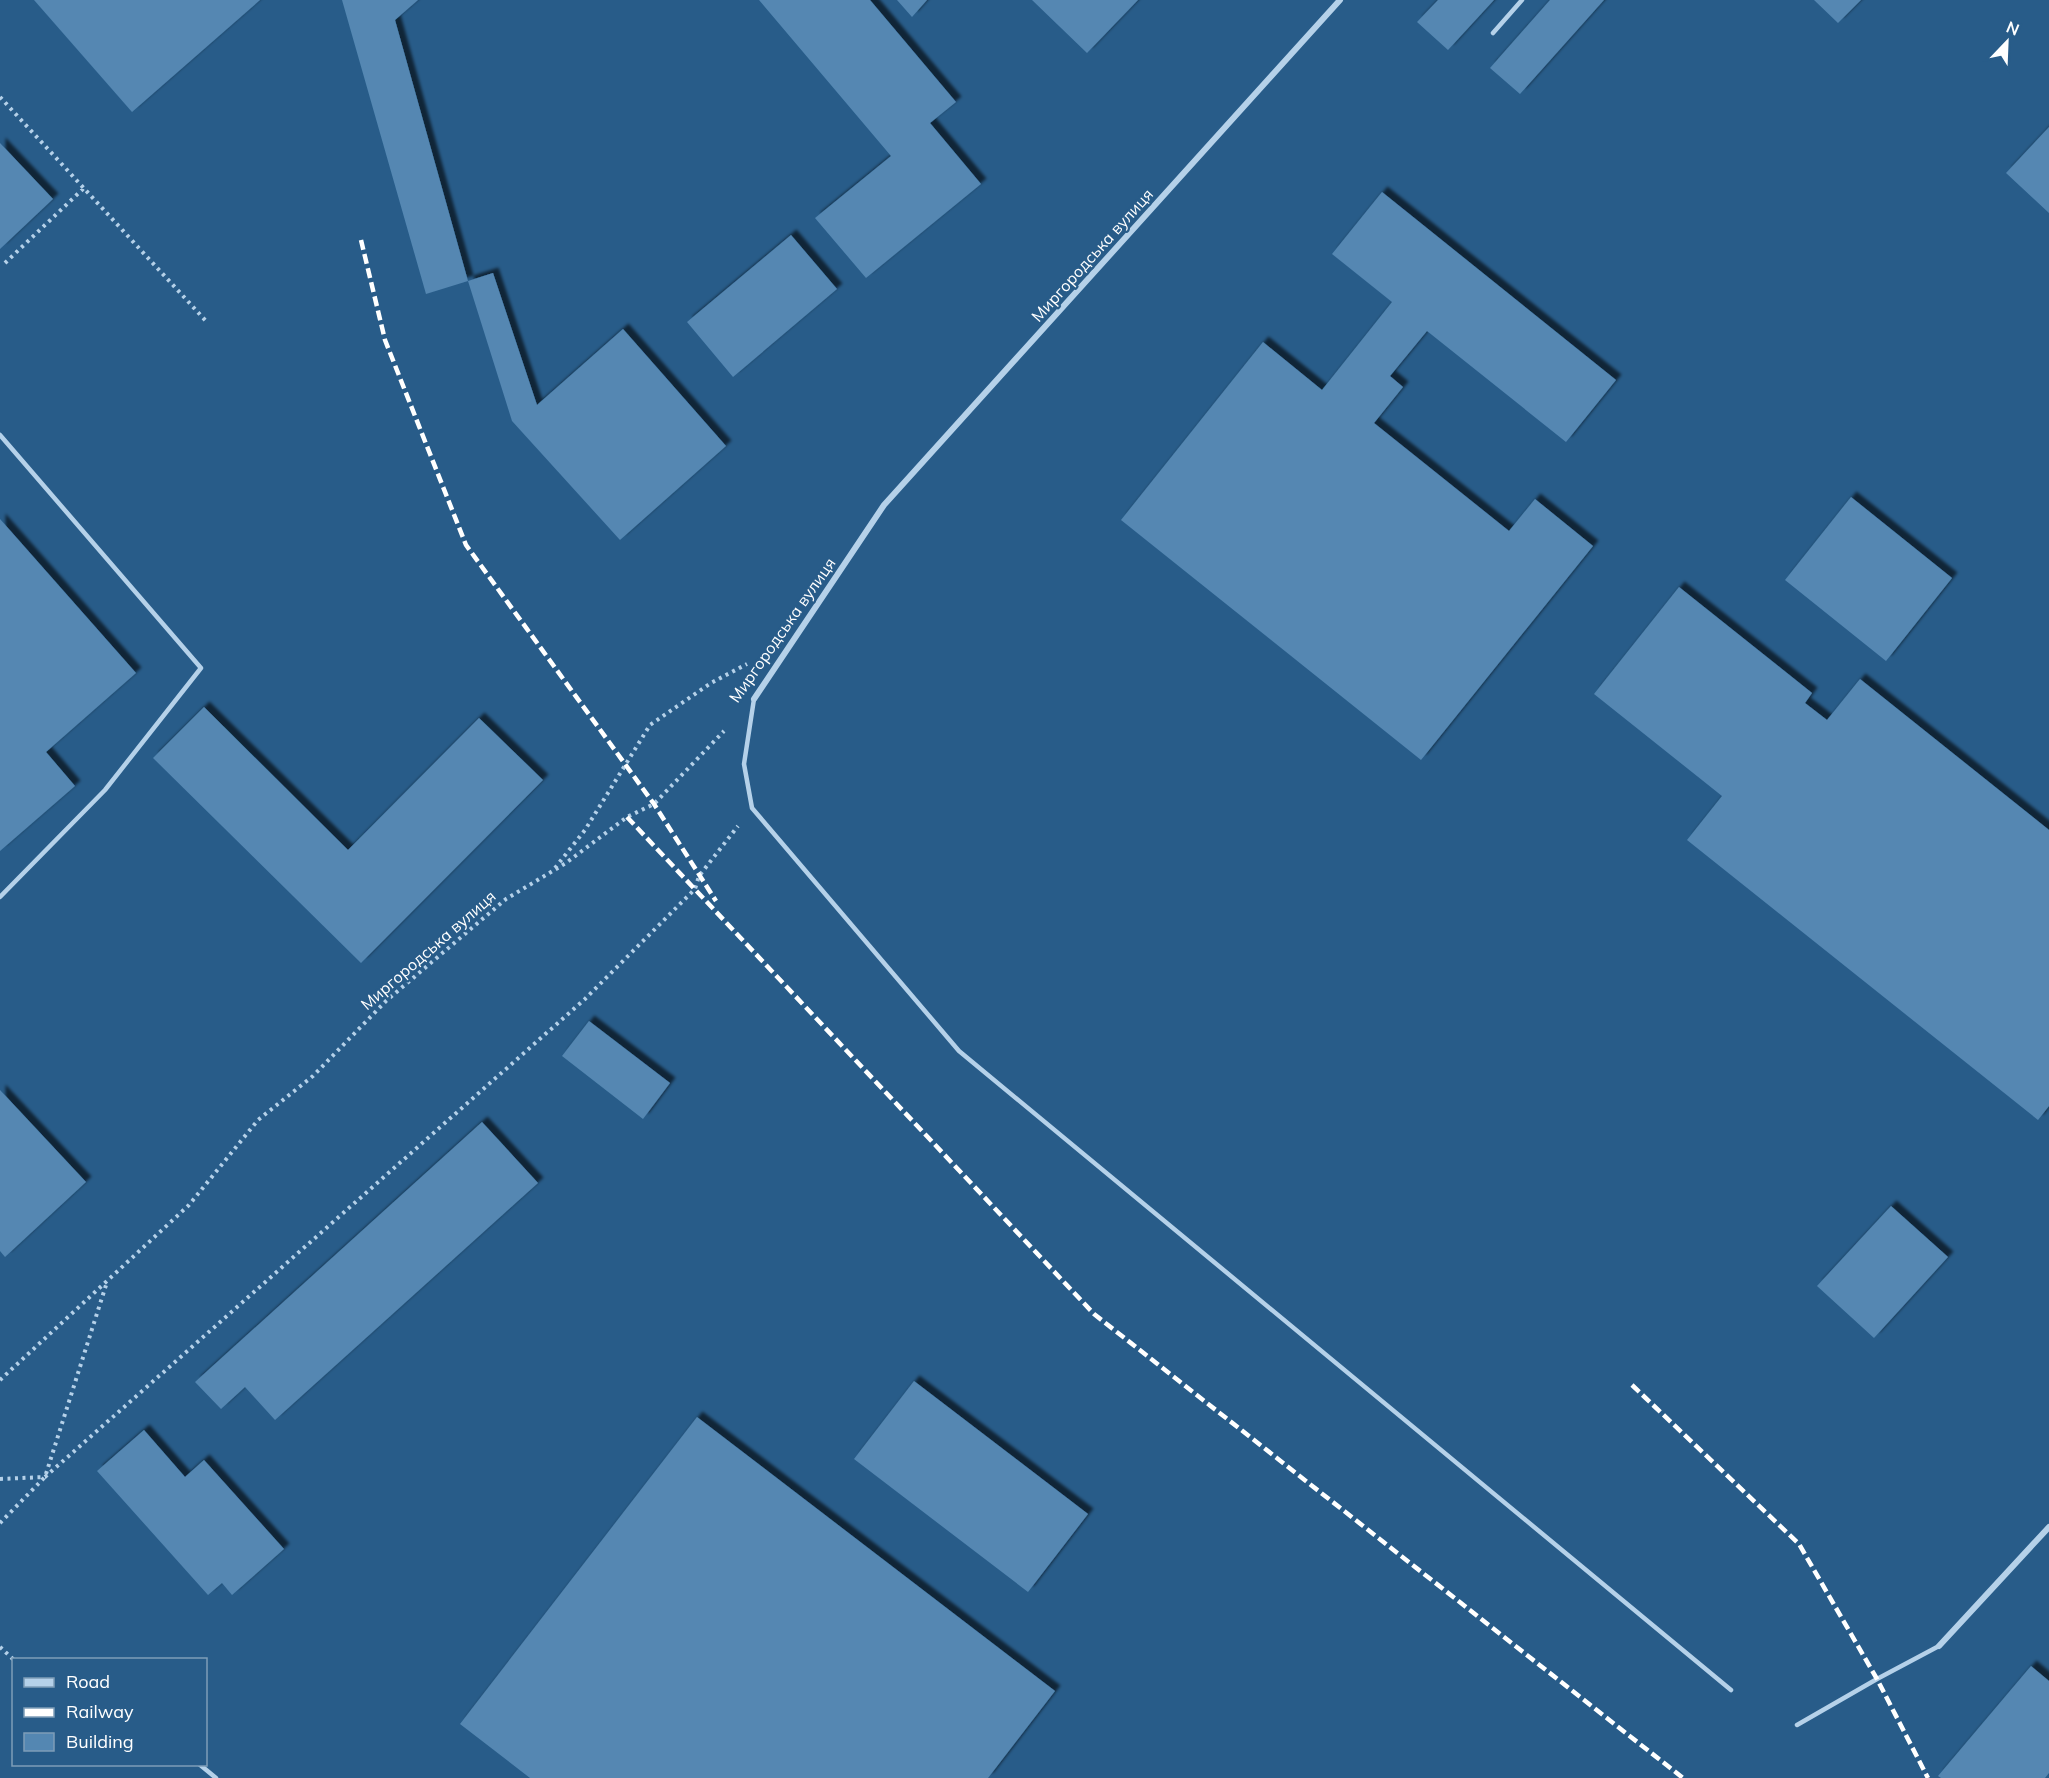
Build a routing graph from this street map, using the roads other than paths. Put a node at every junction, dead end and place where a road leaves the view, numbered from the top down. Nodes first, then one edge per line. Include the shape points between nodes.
1 (1340, 0) edge
2 (1522, 0) edge
3 (1493, 33) dead end
4 (0, 435) edge
5 (754, 699) joint
6 (0, 897) edge
7 (2049, 1527) edge
8 (1939, 1646) joint
9 (1731, 1690) dead end
10 (1797, 1725) dead end
11 (201, 1766) edge
12 (216, 1778) edge

1 - 5 street, Миргородська вулиця via 884,505
2 - 3 lane
4 - 6 lane via 201,668 105,790
5 - 9 lane via 744,764 752,808 959,1051
7 - 8 street
8 - 10 lane
11 - 12 lane

